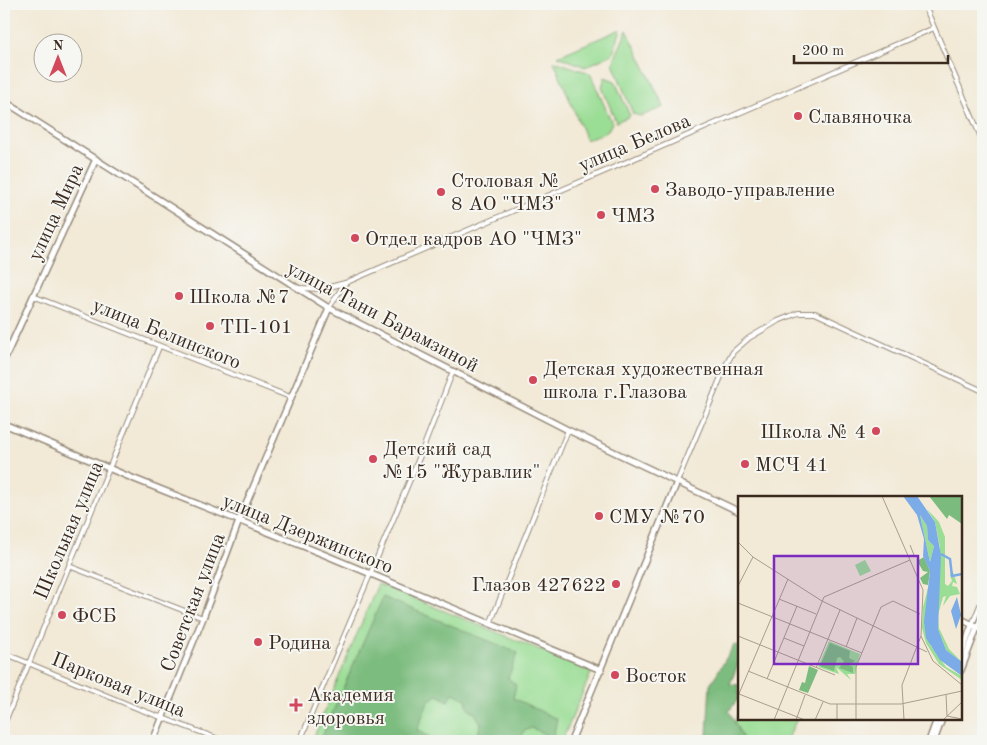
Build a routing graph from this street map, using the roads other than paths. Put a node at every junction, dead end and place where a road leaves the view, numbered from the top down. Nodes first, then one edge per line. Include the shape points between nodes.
1 (924, 4) edge
2 (938, 4) edge
3 (926, 9) junction
4 (934, 28) junction
5 (4, 101) edge
6 (983, 142) edge
7 (96, 159) junction
8 (345, 282) junction
9 (294, 287) junction
10 (33, 296) junction
11 (329, 308) junction
12 (159, 347) junction
13 (4, 360) edge
14 (453, 371) junction
15 (983, 391) edge
16 (290, 397) junction
17 (4, 424) edge
18 (568, 430) junction
19 (110, 468) junction
20 (677, 482) junction
21 (738, 511) edge
22 (239, 520) junction
23 (69, 566) junction
24 (370, 574) junction
25 (983, 598) edge
26 (983, 612) edge
27 (203, 618) junction
28 (962, 620) edge
29 (490, 624) junction
30 (975, 627) junction
31 (983, 630) edge
32 (4, 653) edge
33 (962, 654) edge
34 (28, 663) junction
35 (962, 667) edge
36 (601, 670) junction
37 (162, 718) junction
38 (937, 720) edge
39 (942, 720) edge
40 (4, 724) edge
41 (154, 741) edge
42 (224, 741) edge
43 (300, 741) edge
44 (571, 741) edge
45 (929, 741) edge
46 (934, 741) edge

1 - 3 street
2 - 3 street
3 - 4 street
4 - 6 street
4 - 8 street, улица Белова
5 - 7 street, улица Тани Барамзиной
7 - 9 street, улица Тани Барамзиной
7 - 10 street, улица Мира
8 - 9 street, улица Белова via 322,290
8 - 11 street
9 - 11 street, улица Тани Барамзиной
10 - 12 street, улица Белинского
10 - 13 street, улица Мира
11 - 14 street, улица Тани Барамзиной
11 - 16 street, Советская улица
12 - 16 street, улица Белинского
12 - 19 street, Школьная улица
14 - 18 street, улица Тани Барамзиной
14 - 24 street
15 - 20 street via 815,314 798,313 749,338 733,352
16 - 22 street, Советская улица
17 - 19 street, улица Дзержинского
18 - 20 street, улица Тани Барамзиной
18 - 29 street
19 - 22 street, улица Дзержинского
19 - 23 street, Школьная улица
20 - 21 street, улица Тани Барамзиной
20 - 36 street
22 - 24 street, улица Дзержинского
22 - 27 street, Советская улица
23 - 27 street
23 - 34 street, Школьная улица
24 - 29 street, улица Дзержинского
24 - 43 street
25 - 30 street
26 - 30 street
27 - 37 street, Советская улица
28 - 30 street
29 - 36 street, улица Дзержинского
30 - 31 street
30 - 33 street
30 - 35 street
32 - 34 street, Парковая улица
34 - 37 street, Парковая улица
34 - 40 street, Школьная улица
36 - 44 street
37 - 41 street, Советская улица
37 - 42 street, Парковая улица
38 - 45 street
39 - 46 street

